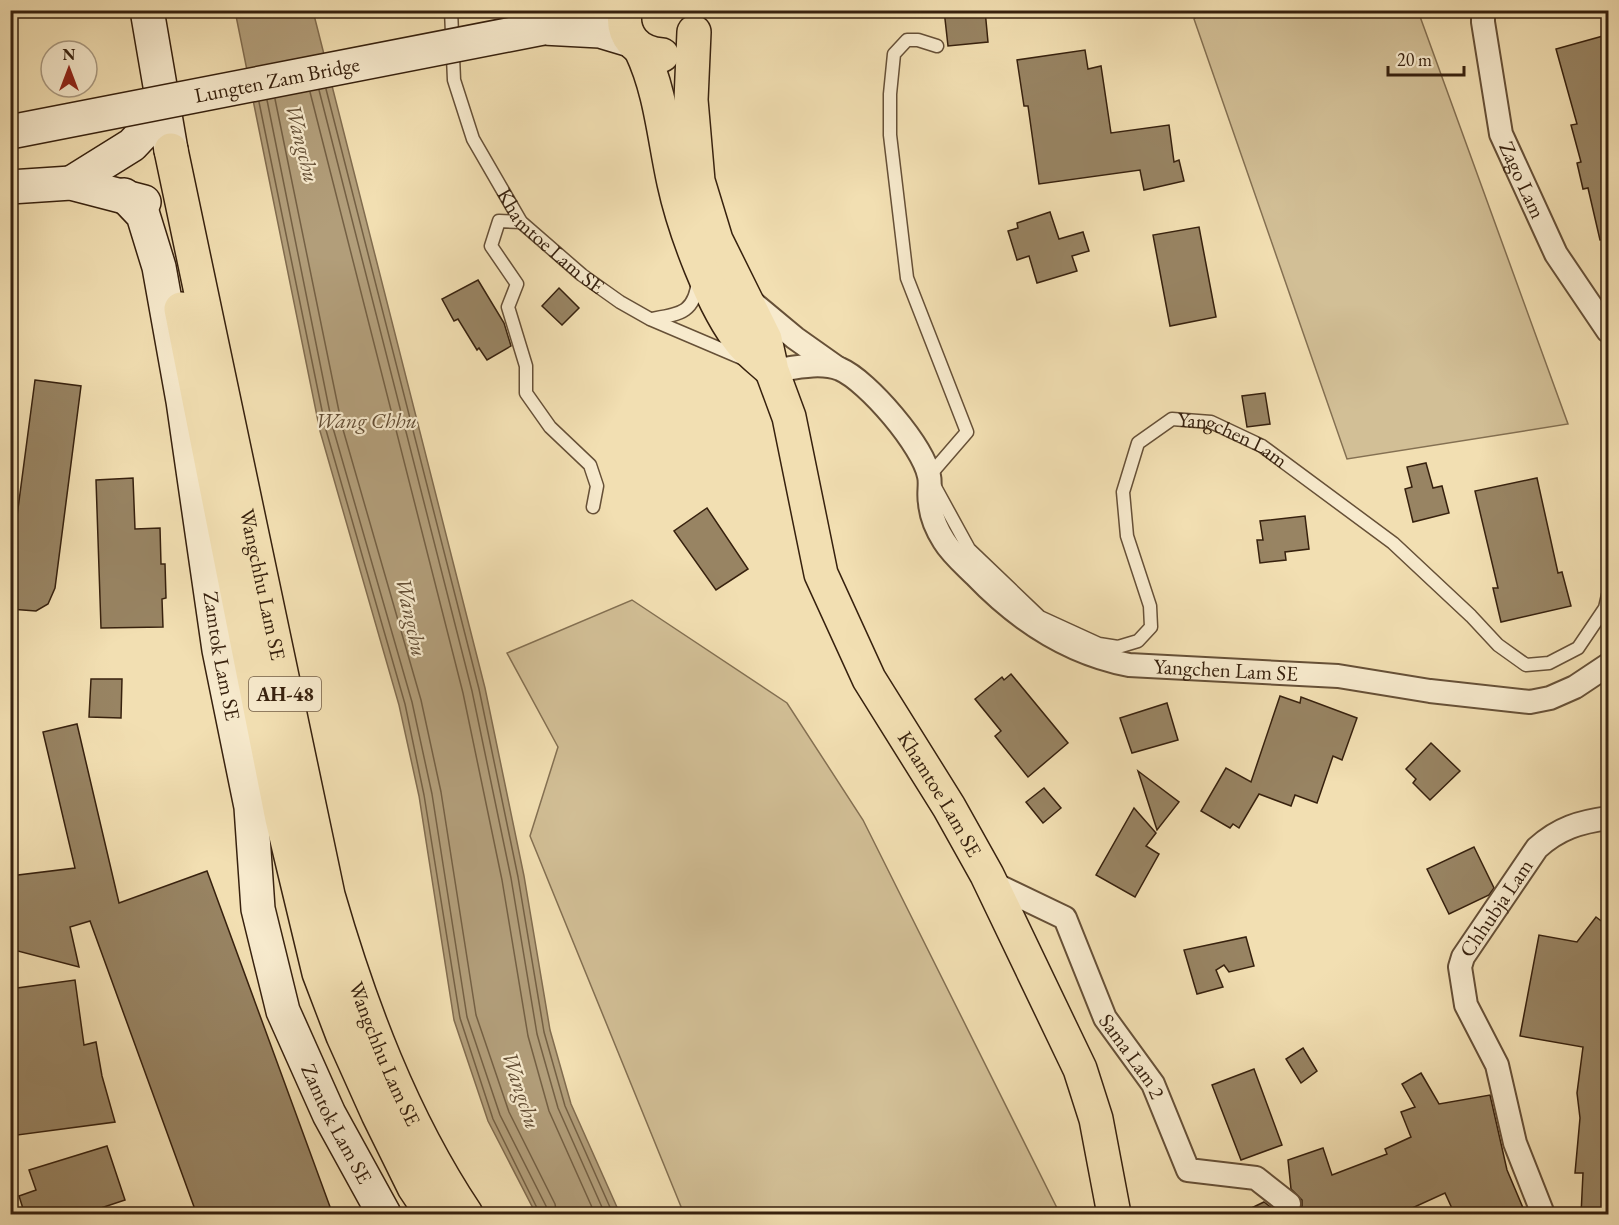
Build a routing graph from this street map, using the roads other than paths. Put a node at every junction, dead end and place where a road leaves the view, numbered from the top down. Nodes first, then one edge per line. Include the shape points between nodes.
1 (147, 10) edge
2 (451, 10) edge
3 (598, 10) edge
4 (1483, 10) edge
5 (694, 21) edge
6 (543, 28) junction
7 (632, 33) edge
8 (937, 46) dead end
9 (165, 110) junction
10 (10, 132) edge
11 (171, 150) junction
12 (71, 183) junction
13 (10, 187) edge
14 (124, 195) junction
15 (521, 222) junction
16 (165, 228) junction
17 (700, 260) junction
18 (745, 296) junction
19 (650, 319) junction
20 (1608, 331) edge
21 (840, 369) junction
22 (772, 371) junction
23 (929, 476) junction
24 (593, 507) dead end
25 (1608, 595) edge
26 (1608, 666) edge
27 (1608, 818) edge
28 (990, 882) junction
29 (1289, 1204) dead end
30 (384, 1215) edge
31 (432, 1215) edge
32 (466, 1215) edge
33 (1114, 1215) edge
34 (1544, 1215) edge

1 - 9 main road
2 - 15 lane, Khamtoe Lam SE via 454,80 473,138
3 - 6 main road
4 - 20 street, Zago Lam via 1501,134 1556,254
5 - 7 main road via 689,41 672,53 651,54
5 - 18 main road, Khamtoe Lam SE via 691,100 698,182 717,240
6 - 7 main road
6 - 10 main road, Lungten Zam Bridge, bridge
7 - 17 main road, Khamtoe Lam SE via 657,88 674,185
8 - 23 lane via 907,40 894,54 890,94 890,135 907,278 968,432
9 - 11 main road
9 - 12 main road via 132,145
11 - 16 main road, Wangchhu Lam SE
11 - 32 main road, Wangchhu Lam SE / AH-48 via 332,906 348,963 403,1101
12 - 13 main road
12 - 14 main road
14 - 16 main road, Wangchhu Lam SE via 150,205
14 - 30 main road, Zamtok Lam SE via 144,215 159,267 219,650 251,807 258,909 282,1011 329,1114
15 - 19 lane, Khamtoe Lam SE via 582,275
15 - 24 lane via 499,221 491,246 517,284 508,307 526,366 526,393 550,427 590,465 597,486
16 - 31 main road, Wangchhu Lam SE / AH-48 via 282,819 319,973 378,1114
17 - 19 lane via 694,302 687,310
17 - 22 main road, Khamtoe Lam SE via 728,323 743,344
18 - 21 street, Yangchen Lam via 786,332
18 - 22 main road, Khamtoe Lam SE via 765,339
19 - 22 lane, Khamtoe Lam SE
21 - 22 street via 816,366
21 - 23 street, Yangchen Lam via 885,405 919,451
22 - 28 main road, Khamtoe Lam SE via 794,437 821,574 869,678 950,807
23 - 25 lane, Yangchen Lam via 969,549 1040,617 1099,644 1118,646 1138,641 1151,627 1150,606 1127,536 1123,492 1138,443 1172,419 1210,422 1262,446 1393,543 1498,645 1526,665 1549,663 1578,648 1605,608
23 - 26 street, Yangchen Lam SE via 934,520 961,561 1007,608 1034,628 1099,659 1129,665 1338,676 1530,702 1575,687
27 - 34 street, Chhubja Lam via 1575,823 1537,848 1463,957 1460,968 1466,1005 1497,1065 1515,1143
28 - 29 street, Sama Lam 2 via 1065,918 1105,1018 1154,1084 1188,1170 1256,1178
28 - 33 main road, Khamtoe Lam SE via 1080,1069 1096,1119

